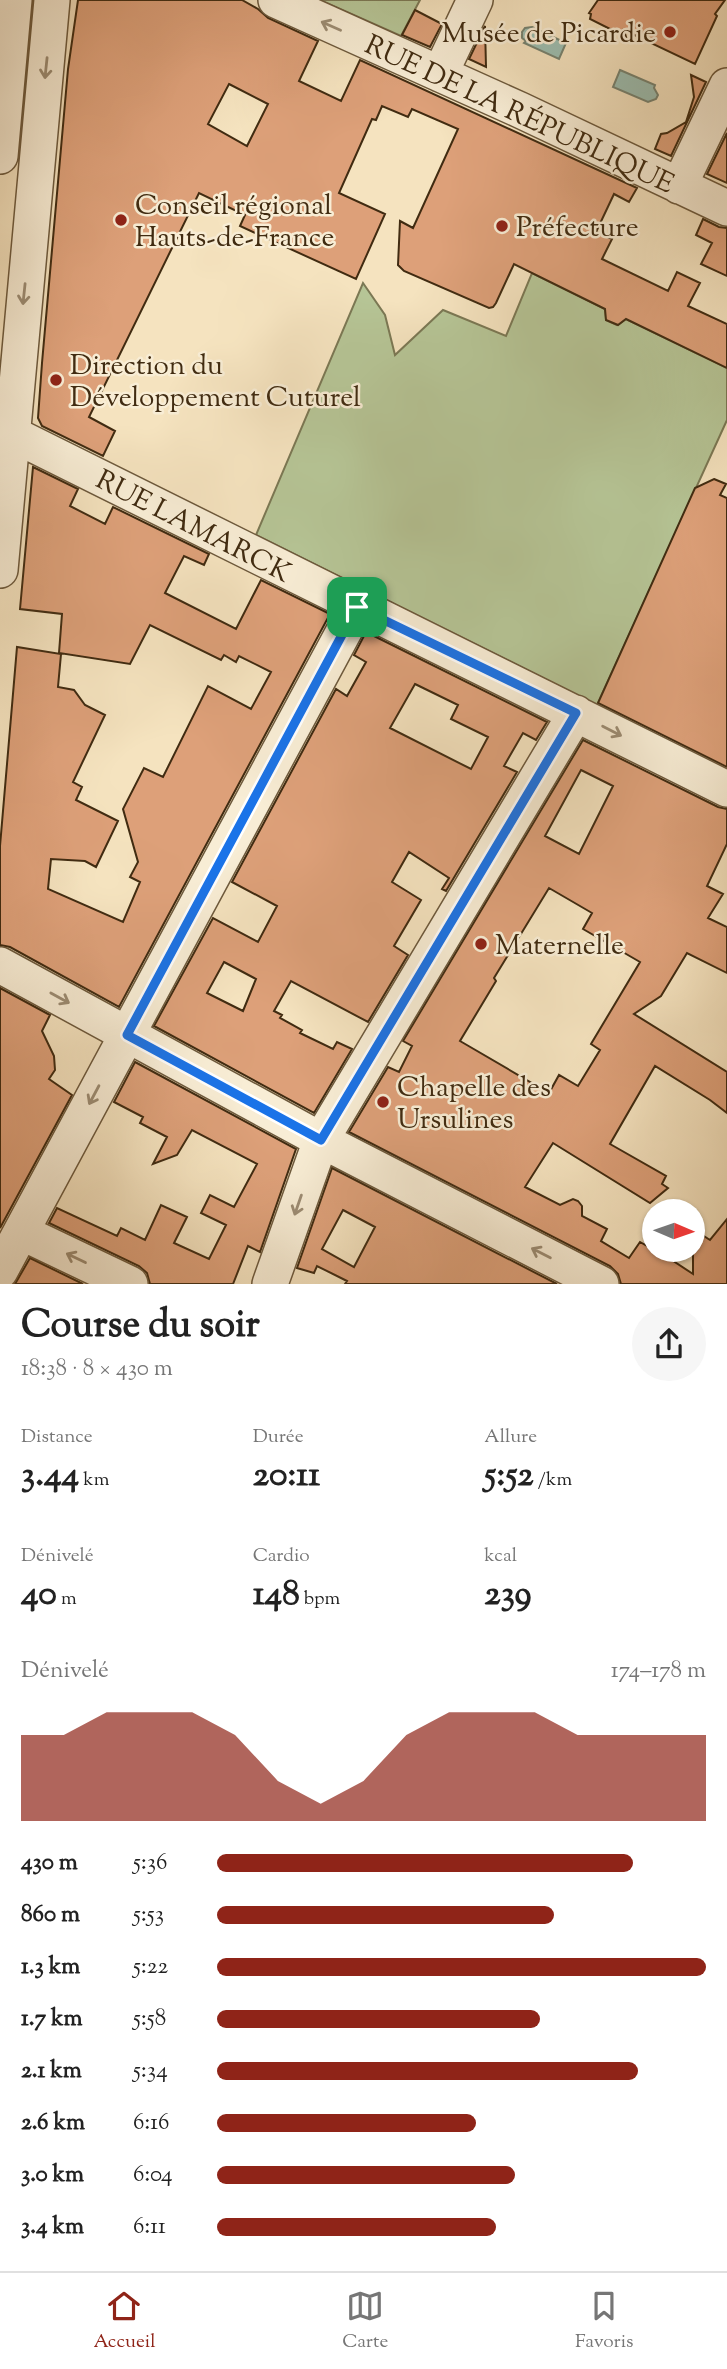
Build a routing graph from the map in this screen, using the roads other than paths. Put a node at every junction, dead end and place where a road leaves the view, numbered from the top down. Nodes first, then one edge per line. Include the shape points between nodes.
1 (14, 0) edge
2 (52, 0) edge
3 (276, 0) edge
4 (475, 0) edge
5 (440, 74) junction
6 (727, 86) edge
7 (0, 156) edge
8 (679, 186) junction
9 (727, 208) edge
10 (9, 361) edge
11 (6, 430) edge
12 (3, 496) edge
13 (0, 570) edge
14 (357, 607) junction
15 (576, 713) junction
16 (727, 789) edge
17 (0, 965) edge
18 (127, 1035) junction
19 (321, 1140) junction
20 (21, 1231) junction
21 (0, 1271) edge
22 (130, 1284) edge
23 (270, 1284) edge
24 (601, 1284) edge

1 - 7 street
2 -> 10 street
5 -> 3 street, RUE DE LA RÉPUBLIQUE
4 - 5 street
5 - 8 street, RUE DE LA RÉPUBLIQUE
6 - 8 street
8 - 9 street, RUE DE LA RÉPUBLIQUE
10 - 11 street
11 - 12 street
11 - 14 street, RUE LAMARCK
12 - 13 street
14 - 15 street, RUE LAMARCK
14 - 18 street
15 -> 16 street, RUE LAMARCK
15 - 19 street
17 -> 18 street
18 - 19 street
18 -> 20 street
19 -> 23 street
24 -> 19 street
20 - 21 street
22 -> 20 street

